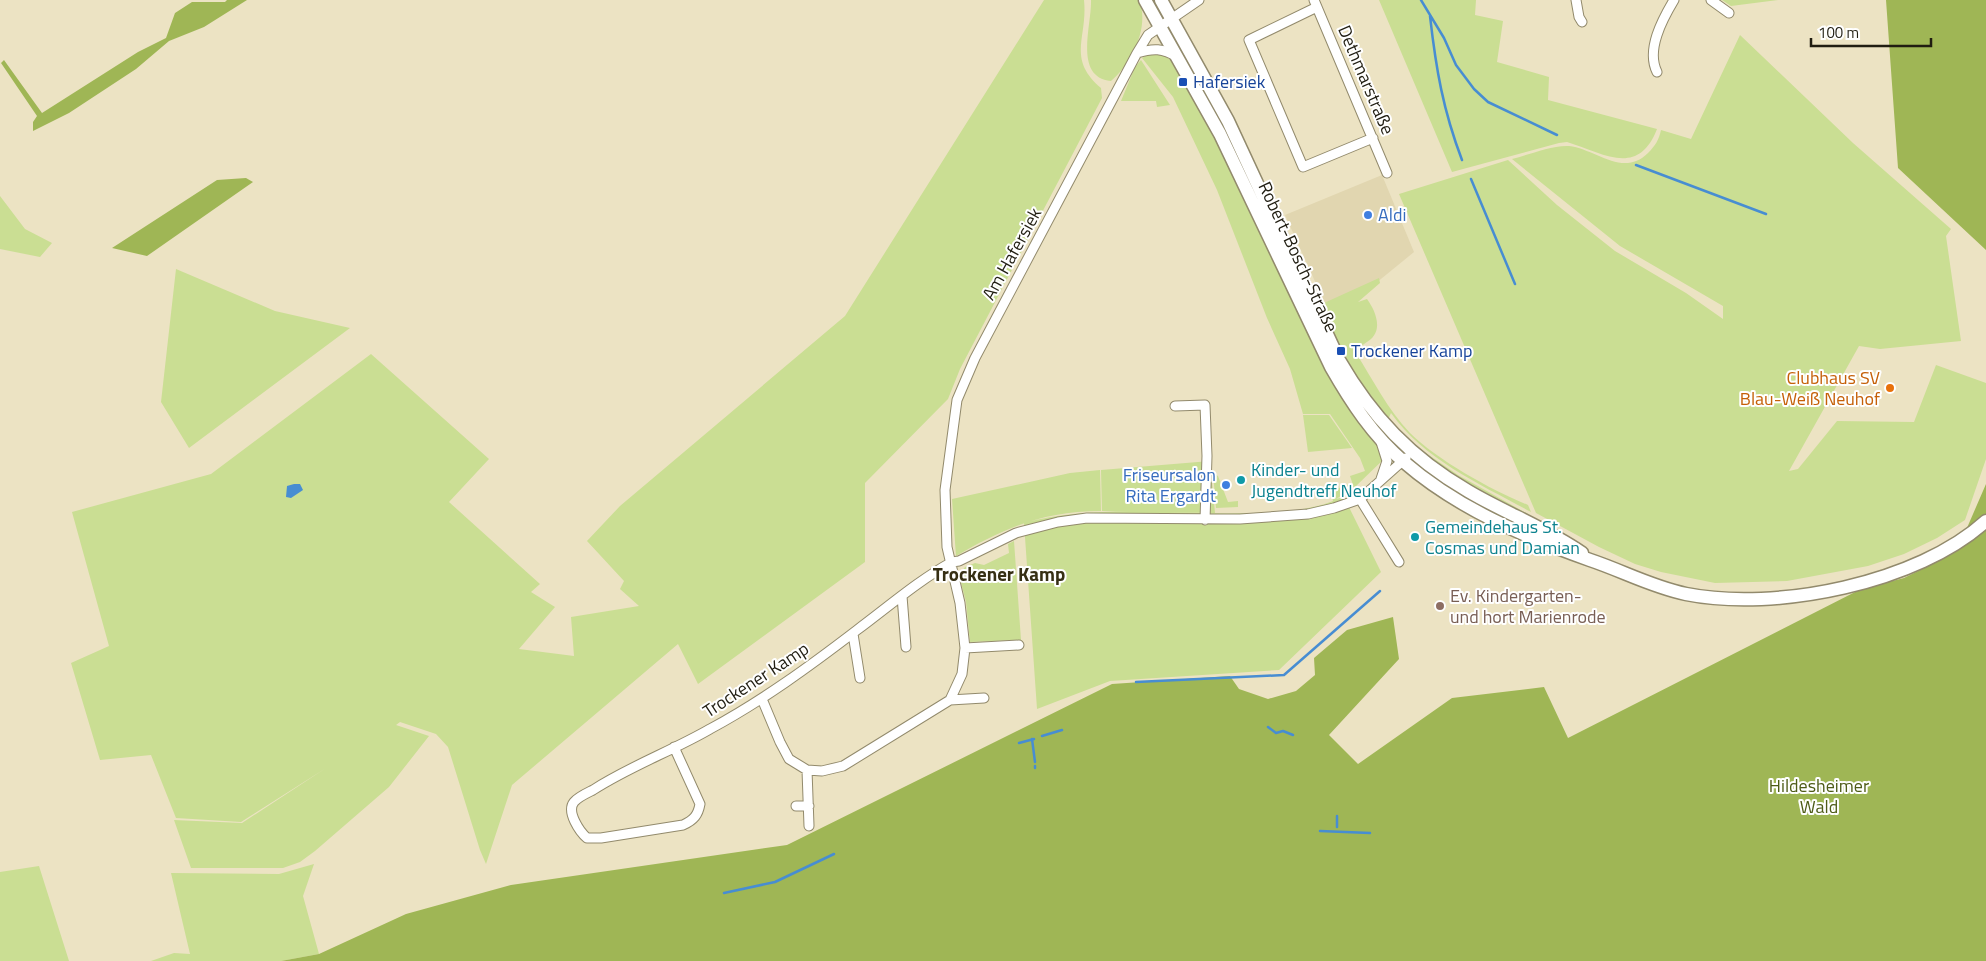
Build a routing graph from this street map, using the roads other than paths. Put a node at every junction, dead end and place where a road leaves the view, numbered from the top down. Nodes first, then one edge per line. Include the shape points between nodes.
1 (1145, 0) edge
2 (1161, 0) edge
3 (1199, 0) edge
4 (1576, 0) edge
5 (1674, 0) edge
6 (1711, 0) edge
7 (1316, 4) edge
8 (1729, 13) dead end
9 (1172, 18) junction
10 (1582, 22) dead end
11 (1160, 26) junction
12 (1137, 53) junction
13 (1180, 60) junction
14 (1657, 72) dead end
15 (1372, 138) junction
16 (1387, 173) dead end
17 (1175, 406) dead end
18 (1379, 437) junction
19 (1411, 451) junction
20 (1403, 461) junction
21 (1378, 484) junction
22 (1360, 499) junction
23 (1205, 520) junction
24 (1986, 520) edge
25 (1592, 560) junction
26 (952, 562) junction
27 (1400, 562) dead end
28 (902, 596) junction
29 (852, 634) junction
30 (1019, 645) dead end
31 (906, 648) dead end
32 (965, 648) junction
33 (860, 678) dead end
34 (984, 698) dead end
35 (762, 700) junction
36 (950, 700) junction
37 (674, 747) junction
38 (807, 770) junction
39 (796, 806) dead end
40 (809, 806) junction
41 (809, 826) dead end

1 - 11 main road, Robert-Bosch-Straße
2 - 9 main road, Robert-Bosch-Straße
3 - 9 street, Am Hafersiek
4 - 10 street
5 - 14 street via 1655,44 1653,63
6 - 8 street
7 - 15 street, Dethmarstraße
7 - 15 street via 1249,40 1303,167
9 - 11 street, Am Hafersiek
9 - 19 main road, Robert-Bosch-Straße via 1228,121 1339,360 1378,418
11 - 12 street, Am Hafersiek via 1148,35
11 - 13 main road, Robert-Bosch-Straße
12 - 13 street via 1151,48 1163,50
12 - 26 street, Am Hafersiek via 975,358 957,400 946,490 948,547
13 - 18 main road, Robert-Bosch-Straße via 1254,202 1331,367 1346,394
15 - 16 street, Dethmarstraße
17 - 23 street via 1205,405
18 - 20 main road, Robert-Bosch-Straße
18 - 21 street via 1386,461 1385,472
19 - 20 street, Trockener Kamp
19 - 25 main road, Robert-Bosch-Straße via 1468,492 1561,539
20 - 21 street, Trockener Kamp
20 - 25 main road, Robert-Bosch-Straße via 1462,504 1560,551
21 - 22 street, Trockener Kamp
22 - 23 street, Trockener Kamp via 1308,514
22 - 27 street
23 - 26 street, Trockener Kamp via 1102,517 1058,522 1016,534
24 - 25 main road, Robert-Bosch-Straße via 1942,553 1903,571 1851,585 1772,598 1720,599 1688,594 1644,583
26 - 28 street, Trockener Kamp
26 - 32 street, Am Hafersiek
28 - 29 street, Trockener Kamp
28 - 31 street
29 - 33 street
29 - 35 street, Trockener Kamp
30 - 32 street
32 - 36 street, Am Hafersiek via 962,674
34 - 36 street
35 - 37 street, Trockener Kamp
35 - 38 street via 789,759
36 - 38 street via 843,766 822,772
37 - 37 street, Trockener Kamp via 572,803 571,810 581,833 587,838 601,838 677,826 692,820 698,814 700,804
38 - 40 street
39 - 40 street
40 - 41 street

